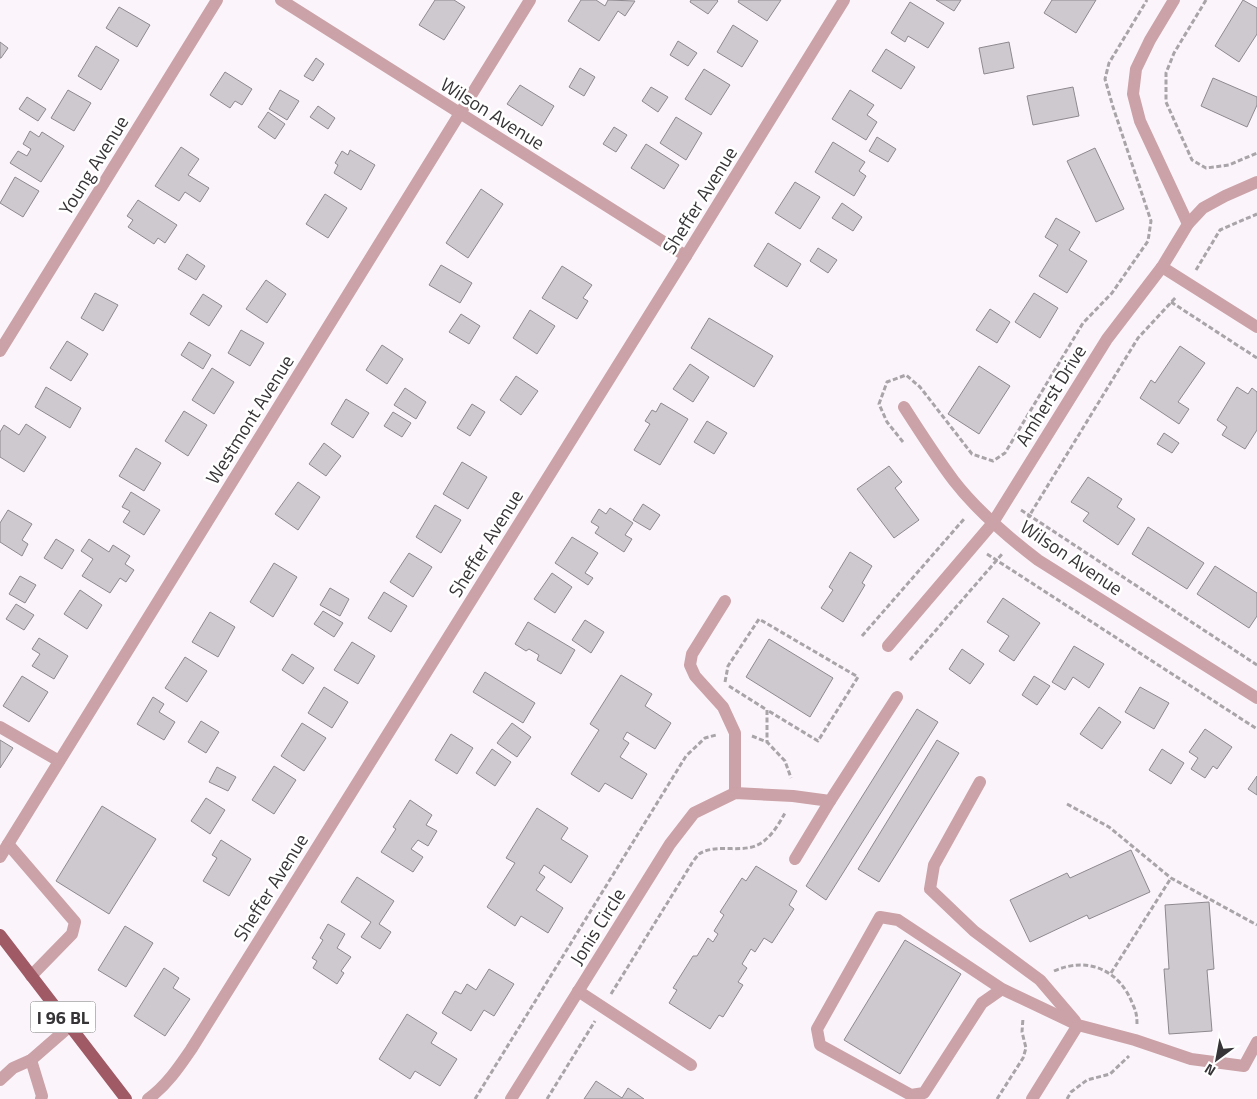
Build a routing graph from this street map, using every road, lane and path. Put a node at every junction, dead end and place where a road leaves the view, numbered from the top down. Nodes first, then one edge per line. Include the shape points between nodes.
1 (217, 0) edge
2 (281, 0) edge
3 (530, 0) edge
4 (844, 0) edge
5 (1174, 0) edge
6 (1206, 0) edge
7 (460, 114) junction
8 (1257, 153) edge
9 (1257, 182) edge
10 (1257, 214) edge
11 (1188, 224) junction
12 (686, 256) junction
13 (1162, 267) junction
14 (1188, 284) junction
15 (1171, 302) junction
16 (1257, 327) edge
17 (0, 351) edge
18 (1257, 358) edge
19 (904, 407) dead end
20 (1007, 499) junction
21 (1030, 516) junction
22 (964, 518) dead end
23 (992, 524) junction
24 (1014, 542) junction
25 (725, 601) dead end
26 (862, 636) dead end
27 (888, 646) dead end
28 (910, 660) dead end
29 (1257, 665) edge
30 (896, 697) dead end
31 (1257, 698) edge
32 (767, 710) junction
33 (0, 727) edge
34 (767, 742) dead end
35 (60, 761) junction
36 (980, 782) dead end
37 (735, 793) junction
38 (830, 801) junction
39 (1067, 804) dead end
40 (8, 844) junction
41 (0, 857) edge
42 (795, 859) dead end
43 (1172, 878) junction
44 (1257, 924) edge
45 (0, 935) edge
46 (1111, 973) dead end
47 (31, 976) junction
48 (1002, 989) junction
49 (578, 991) junction
50 (1078, 1025) junction
51 (70, 1026) junction
52 (1257, 1042) edge
53 (31, 1060) junction
54 (691, 1065) dead end
55 (0, 1080) edge
56 (41, 1099) edge
57 (126, 1099) edge
58 (148, 1099) edge
59 (511, 1099) edge
60 (1032, 1099) edge

1 - 17 street, Young Avenue
2 - 7 street, Wilson Avenue
3 - 7 street, Westmont Avenue
4 - 12 street, Sheffer Avenue
5 - 11 street via 1136,69 1133,94 1140,121
6 - 8 path via 1174,53 1166,73 1166,102 1192,160 1206,168 1229,165
7 - 12 street, Wilson Avenue
7 - 35 street, Westmont Avenue
9 - 11 street, Amherst Drive via 1204,208
10 - 14 path via 1220,230
11 - 13 street, Amherst Drive
12 - 58 street, Sheffer Avenue via 192,1048 162,1089
13 - 14 street
13 - 20 street, Amherst Drive via 1106,339
14 - 15 path
14 - 16 street
15 - 18 path
15 - 21 path via 1138,338
19 - 23 street, Wilson Avenue via 954,482
20 - 21 path
20 - 23 street, Amherst Drive
21 - 24 path
21 - 29 path
22 - 26 path
23 - 24 street, Wilson Avenue
23 - 27 street, Amherst Drive
24 - 28 path
24 - 31 street, Wilson Avenue
25 - 37 street via 692,654 690,665 695,676 723,707 735,733
30 - 38 street
32 - 32 path via 725,683 728,666 759,619 858,677 818,741
32 - 34 path
33 - 35 street
35 - 40 street, Westmont Avenue
36 - 50 street via 934,864 930,889 974,932 1040,980
37 - 38 street
37 - 49 street, Jonis Circle via 694,813 670,844
38 - 42 street
39 - 43 path via 1109,828
40 - 41 street, Westmont Avenue
40 - 47 street via 74,922 72,934
43 - 44 path
43 - 46 path
45 - 47 main road, I 96 BL
47 - 51 main road, I 96 BL
48 - 48 street via 982,1003 924,1093 911,1095 820,1045 818,1029 880,916 898,920
48 - 50 street
49 - 54 street
49 - 59 street, Jonis Circle
50 - 52 street via 1191,1059 1244,1066
50 - 60 street
51 - 53 street
51 - 57 main road, I 96 BL
53 - 55 street via 13,1068
53 - 56 street

